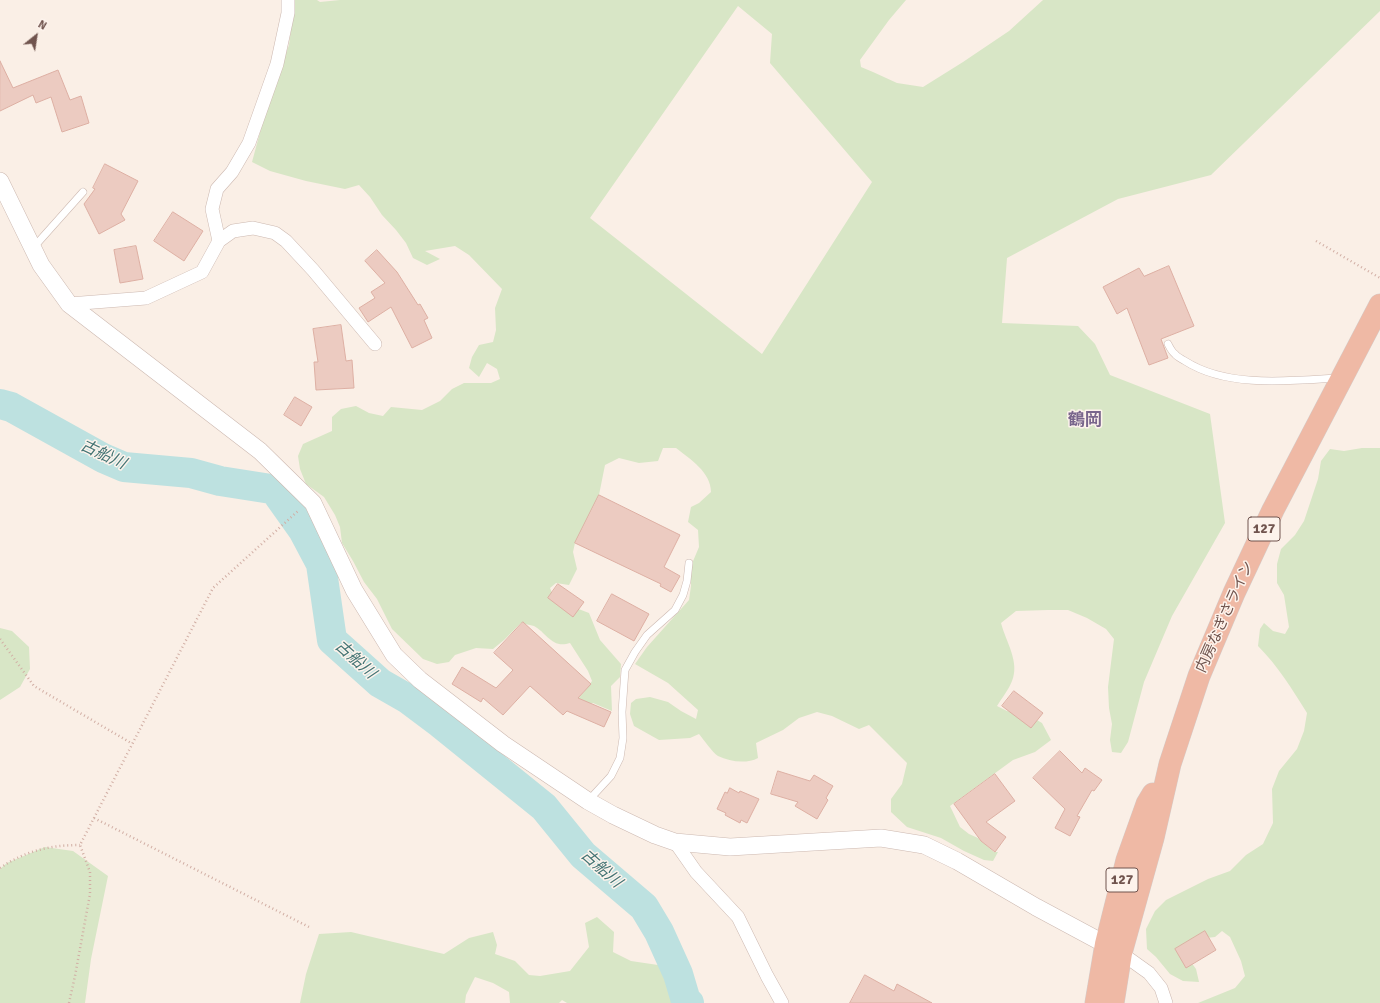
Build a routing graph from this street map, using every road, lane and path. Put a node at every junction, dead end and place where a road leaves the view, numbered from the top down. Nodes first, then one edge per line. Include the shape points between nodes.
1 (288, 0) edge
2 (0, 181) edge
3 (83, 192) dead end
4 (219, 241) junction
5 (1316, 241) dead end
6 (33, 248) junction
7 (1380, 278) edge
8 (70, 304) junction
9 (1380, 305) edge
10 (375, 344) dead end
11 (1168, 344) dead end
12 (1342, 378) junction
13 (300, 510) dead end
14 (689, 563) dead end
15 (0, 639) edge
16 (131, 743) junction
17 (588, 801) junction
18 (94, 818) junction
19 (675, 842) junction
20 (80, 845) junction
21 (0, 868) edge
22 (309, 927) dead end
23 (1114, 949) junction
24 (69, 1003) edge
25 (782, 1003) edge
26 (1096, 1003) edge
27 (1112, 1003) edge
28 (1166, 1003) edge

1 - 4 street via 288,13 277,64 249,143 232,172 217,189 212,209
2 - 6 street
3 - 6 lane
4 - 8 street via 202,272 146,298
4 - 10 street via 233,231 253,228 275,233 313,270
5 - 7 path
6 - 8 street via 41,265
8 - 17 street via 260,451 313,504 354,590 394,655 420,680 503,744
9 - 12 highway, 内房なぎさライン / 127
11 - 12 lane via 1175,355 1208,373 1260,381
12 - 23 highway, 内房なぎさライン / 127 via 1272,510 1199,676 1170,764 1153,838
13 - 16 path via 213,588
14 - 17 lane via 683,595 675,610 647,635 625,670 620,758 611,776
15 - 16 path via 34,686
16 - 18 path
17 - 19 street via 655,835
18 - 20 path
18 - 22 path
19 - 23 street via 730,847 881,838 924,845
19 - 25 street via 696,872 738,917
20 - 21 path via 60,845 28,853
20 - 24 path via 90,872 90,894
23 - 26 highway, 内房なぎさライン / 127
23 - 27 highway, 内房なぎさライン / 127
23 - 28 street via 1149,973 1161,988

